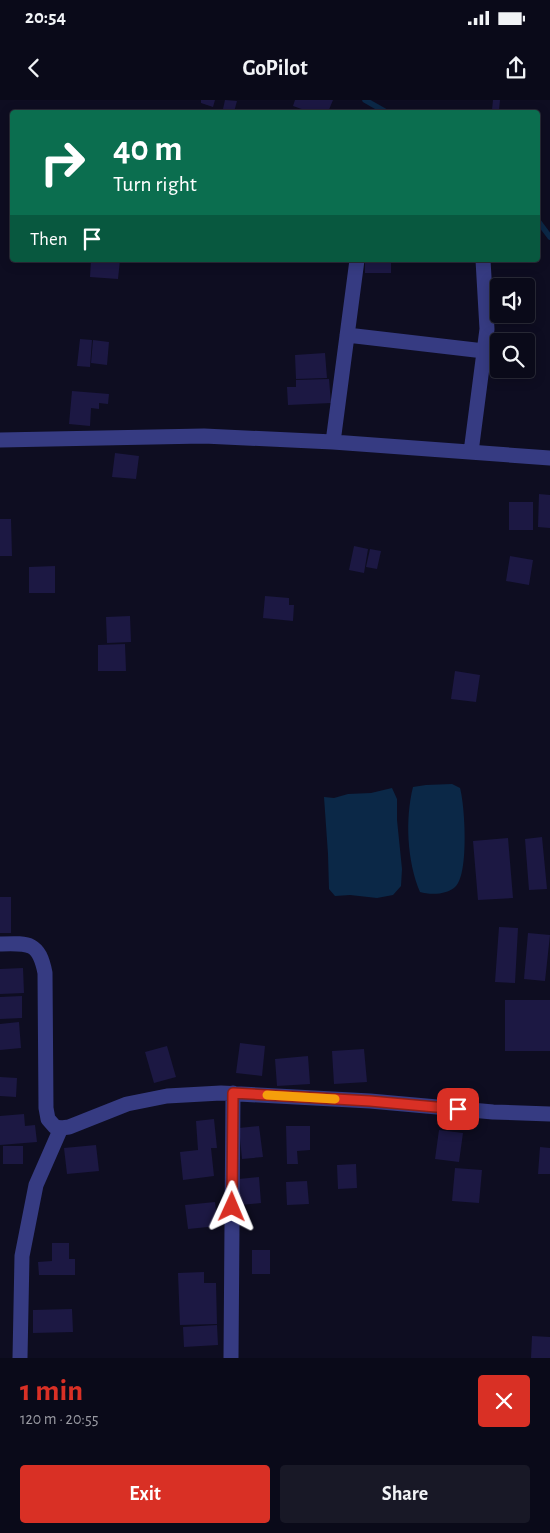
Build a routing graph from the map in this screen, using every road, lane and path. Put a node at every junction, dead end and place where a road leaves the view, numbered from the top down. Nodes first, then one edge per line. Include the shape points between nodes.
1 (357, 262) edge
2 (483, 262) edge
3 (347, 335) junction
4 (484, 351) junction
5 (0, 440) edge
6 (333, 442) junction
7 (471, 452) junction
8 (550, 458) edge
9 (0, 944) edge
10 (233, 1093) junction
11 (550, 1114) edge
12 (61, 1128) junction
13 (20, 1358) edge
14 (231, 1358) edge

1 - 3 street
2 - 4 street via 487,329
3 - 4 street
3 - 6 street
4 - 7 street
5 - 6 street via 204,436
6 - 7 street
7 - 8 street
9 - 12 street via 32,946 43,962 46,1108 48,1120 55,1128
10 - 11 street
10 - 12 street via 167,1096 127,1104
10 - 14 street
12 - 13 street via 36,1185 22,1256

